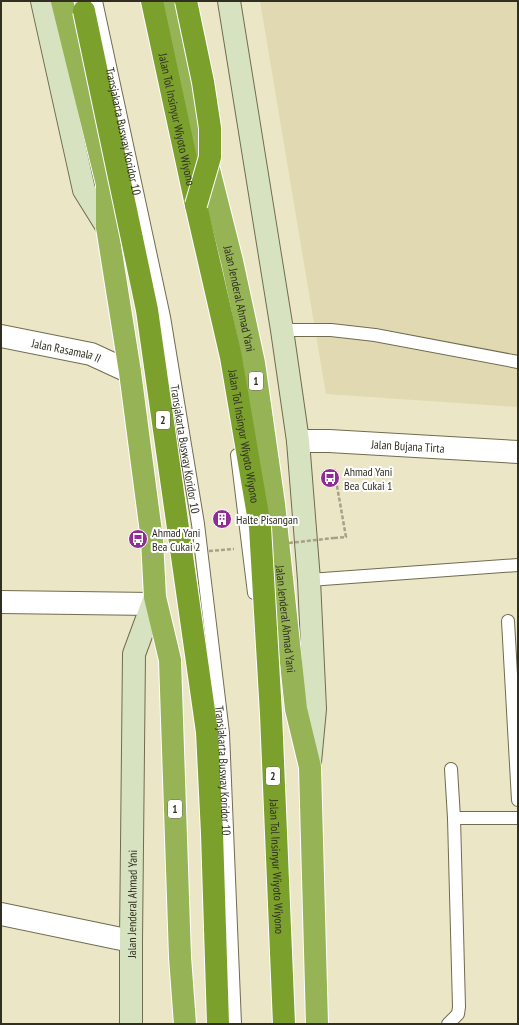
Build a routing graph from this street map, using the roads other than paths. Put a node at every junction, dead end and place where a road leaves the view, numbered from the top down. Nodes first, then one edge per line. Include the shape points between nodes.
1 (42, 1) edge
2 (62, 1) edge
3 (82, 1) edge
4 (96, 1) edge
5 (145, 1) edge
6 (152, 1) edge
7 (173, 1) edge
8 (186, 1) edge
9 (229, 1) edge
10 (196, 206) junction
11 (107, 227) junction
12 (282, 330) junction
13 (1, 336) edge
14 (518, 362) edge
15 (130, 372) junction
16 (298, 441) junction
17 (518, 452) edge
18 (518, 565) edge
19 (309, 580) junction
20 (153, 600) junction
21 (1, 602) edge
22 (508, 621) dead end
23 (310, 767) junction
24 (451, 769) dead end
25 (518, 800) edge
26 (454, 818) junction
27 (518, 818) edge
28 (1, 914) edge
29 (131, 941) junction
30 (132, 1024) edge
31 (185, 1024) edge
32 (218, 1024) edge
33 (235, 1024) edge
34 (276, 1024) edge
35 (284, 1024) edge
36 (317, 1024) edge
37 (448, 1024) edge

1 - 11 main road, Jalan Jenderal Ahmad Yani / 1 via 84,190
2 - 11 highway, Jalan Jenderal Ahmad Yani / 1 via 107,184
3 - 32 highway, 2, bridge via 147,310 207,732
4 - 33 lane, Transjakarta Busway Koridor 10 via 164,316 198,524 223,733
5 - 34 lane via 220,351 237,454 260,649
6 - 10 highway, Jalan Tol Insinyur Wiyoto Wiyono / 2
7 - 23 highway, Jalan Jenderal Ahmad Yani / 1 via 201,138 254,363 274,504 296,709
8 - 10 highway, bridge via 210,128 210,157
9 - 12 main road, Jalan Jenderal Ahmad Yani / 1
10 - 35 highway, Jalan Tol Insinyur Wiyoto Wiyono / 2, bridge via 231,357 260,528
11 - 15 highway, Jalan Jenderal Ahmad Yani / 1
12 - 14 lane via 331,330 375,335
12 - 16 main road, Jalan Jenderal Ahmad Yani / 1
13 - 15 street, Jalan Rasamala II via 92,354
15 - 20 highway, Jalan Jenderal Ahmad Yani / 1 via 152,540
16 - 17 street, Jalan Bujana Tirta
16 - 19 main road, Jalan Jenderal Ahmad Yani / 1
18 - 19 lane
19 - 23 main road, Jalan Jenderal Ahmad Yani / 1 via 315,709
20 - 21 street
20 - 29 main road, Jalan Jenderal Ahmad Yani / 1 via 134,654
20 - 31 highway, Jalan Jenderal Ahmad Yani / 1 via 170,660 180,957
22 - 25 lane
23 - 36 highway, Jalan Jenderal Ahmad Yani / 1
24 - 26 lane
26 - 27 lane
26 - 37 lane via 460,1007 458,1014
28 - 29 street
29 - 30 main road, Jalan Jenderal Ahmad Yani / 1

